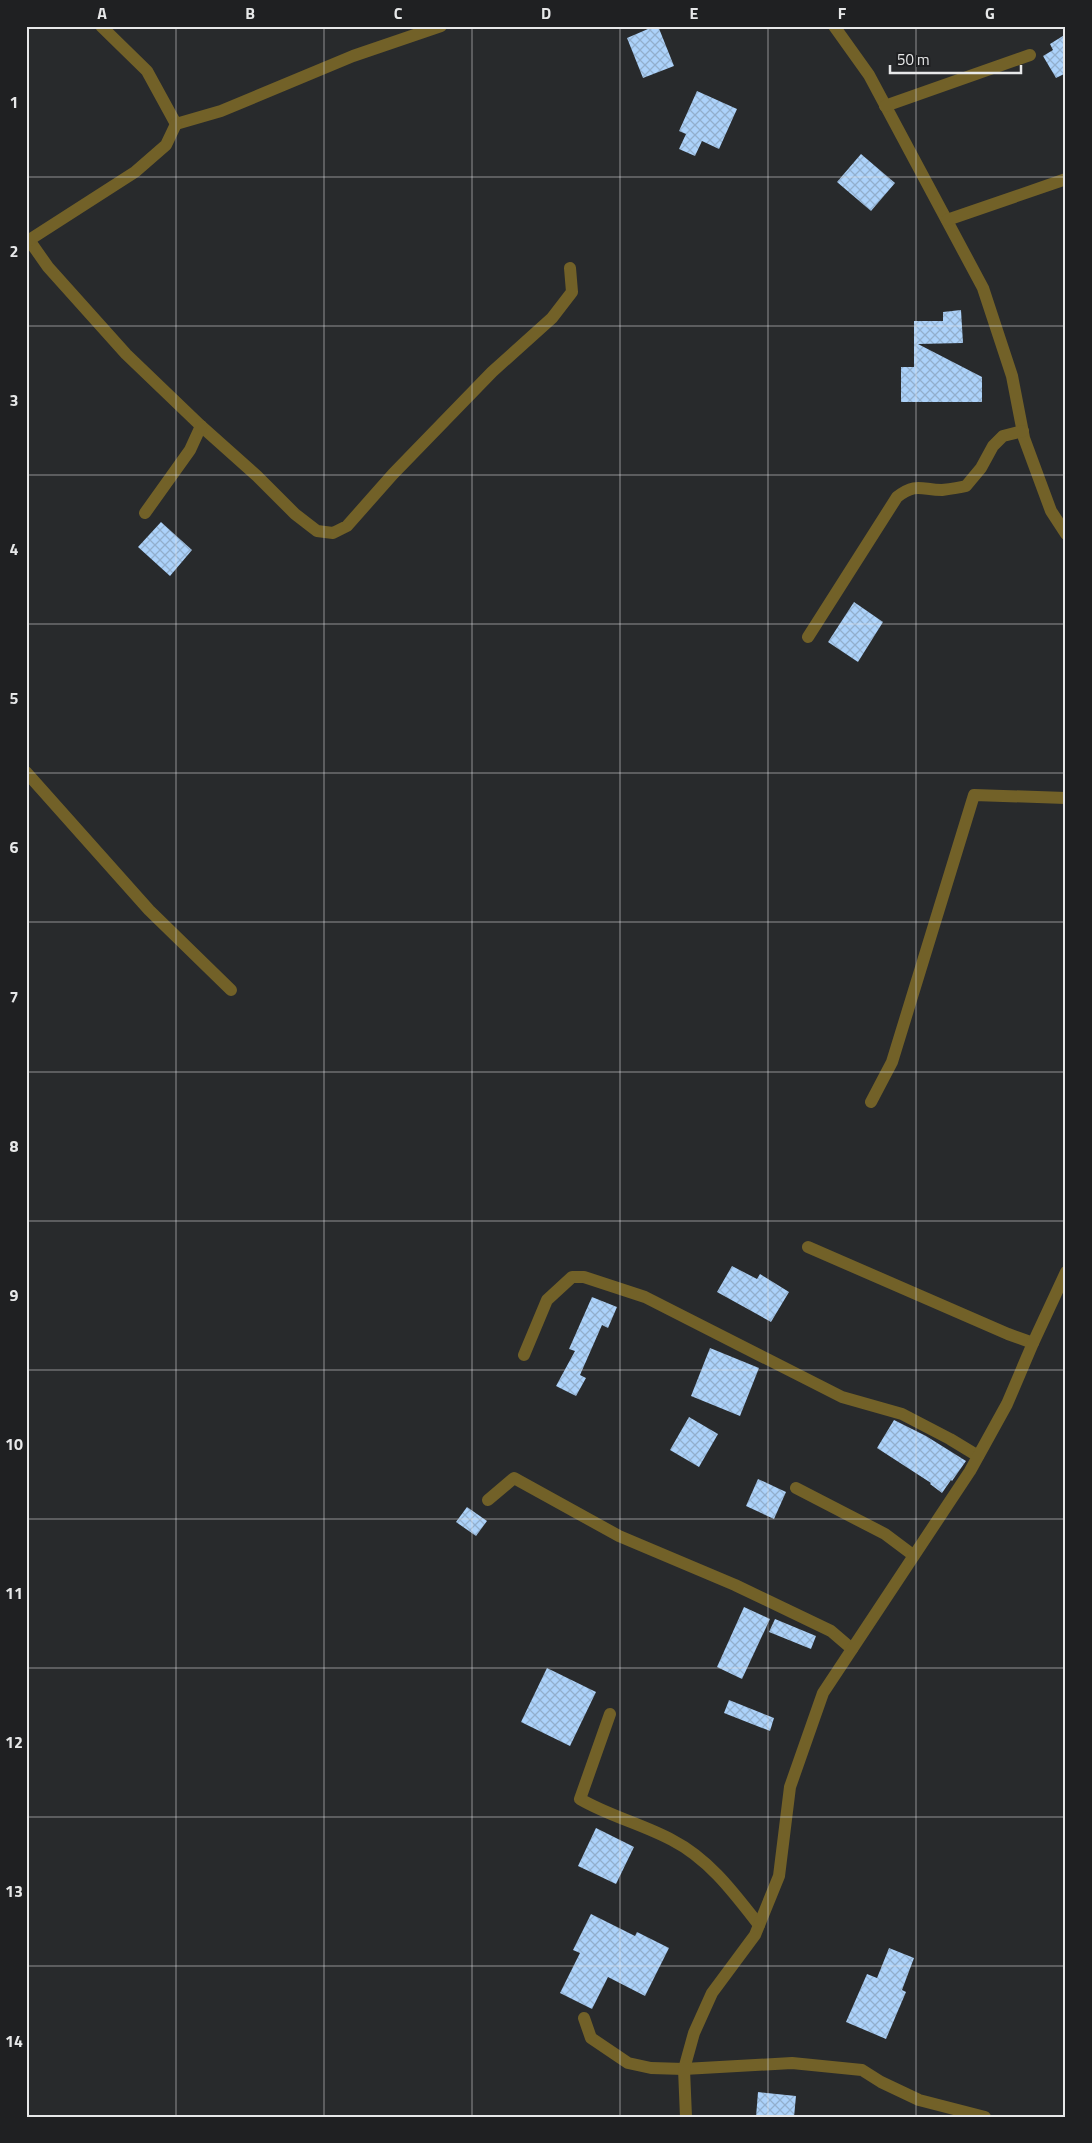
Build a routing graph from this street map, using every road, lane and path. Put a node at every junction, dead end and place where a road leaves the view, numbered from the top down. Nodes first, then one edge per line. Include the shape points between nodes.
1 (101, 26) edge
2 (441, 26) edge
3 (834, 26) edge
4 (1030, 55) dead end
5 (885, 106) junction
6 (176, 124) junction
7 (1066, 179) edge
8 (947, 220) junction
9 (28, 241) edge
10 (570, 268) dead end
11 (201, 426) junction
12 (1023, 431) junction
13 (145, 513) dead end
14 (1066, 534) edge
15 (808, 637) dead end
16 (26, 772) edge
17 (1066, 798) edge
18 (231, 990) dead end
19 (871, 1102) dead end
20 (808, 1247) dead end
21 (1066, 1272) edge
22 (1033, 1343) junction
23 (524, 1355) dead end
24 (978, 1456) junction
25 (796, 1488) dead end
26 (488, 1500) dead end
27 (913, 1555) junction
28 (852, 1649) junction
29 (610, 1714) dead end
30 (759, 1925) junction
31 (584, 2018) dead end
32 (684, 2069) junction
33 (686, 2117) edge
34 (985, 2117) edge

1 - 6 street via 147,71
2 - 6 street via 353,56 221,111
3 - 5 street via 869,75
4 - 5 street
5 - 8 street
6 - 9 street via 166,144 135,172
7 - 8 street
8 - 12 street via 983,288 1012,376
9 - 11 street via 126,354
10 - 11 street via 572,292 552,318 492,372 347,526 333,533 317,531 295,514
11 - 13 street via 190,450
12 - 14 street via 1051,511
12 - 15 street via 1003,436 966,486 942,490 907,489 898,497
16 - 18 street via 149,910
17 - 19 street via 974,795 892,1062
20 - 22 street
21 - 22 street
22 - 24 street via 1007,1404
23 - 24 street via 547,1300 572,1277 584,1277 645,1297 842,1397 902,1414
24 - 27 street
25 - 27 street via 885,1534
26 - 28 street via 514,1478 619,1536 831,1630
27 - 28 street
28 - 30 street via 824,1693 790,1787 779,1876
29 - 30 street via 580,1799 672,1840 705,1862
30 - 32 street via 712,1993 694,2033
31 - 32 street via 591,2038 628,2063 651,2068
32 - 33 street
32 - 34 street via 792,2063 862,2070 919,2100

